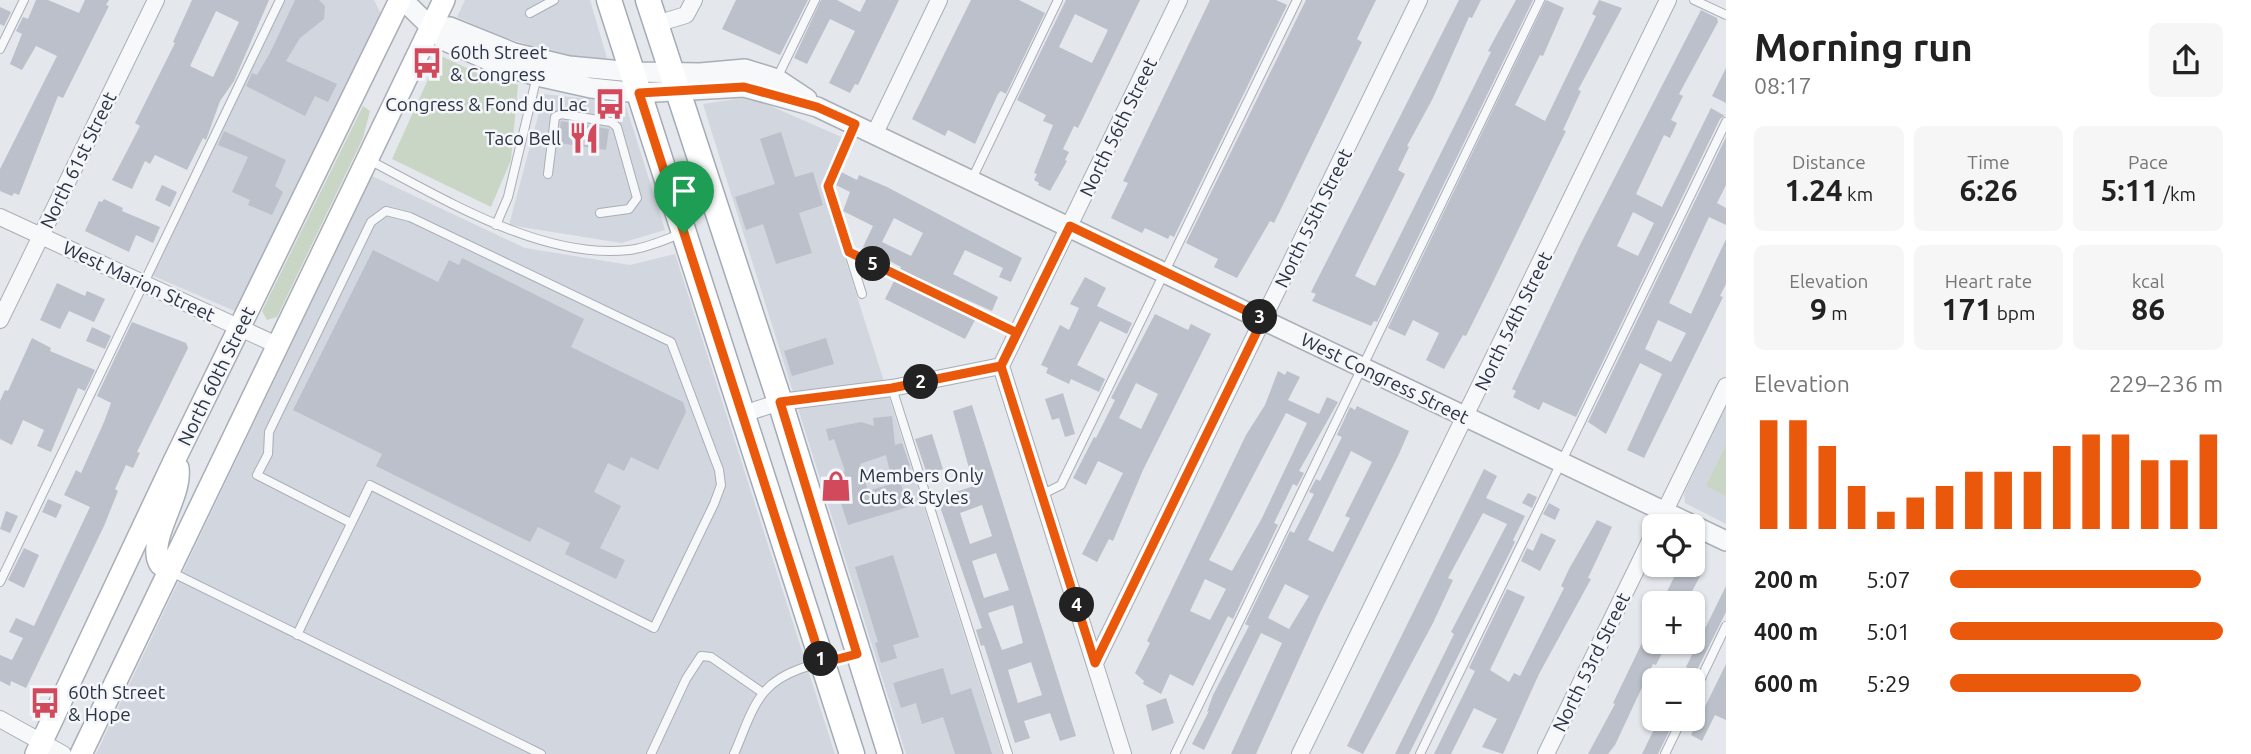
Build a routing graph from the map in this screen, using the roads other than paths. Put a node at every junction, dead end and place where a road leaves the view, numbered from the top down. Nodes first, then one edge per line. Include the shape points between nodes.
1 (24, 0) edge
2 (156, 0) edge
3 (280, 0) edge
4 (402, 0) edge
5 (444, 0) edge
6 (554, 0) edge
7 (609, 0) edge
8 (648, 0) edge
9 (694, 0) edge
10 (815, 0) edge
11 (939, 0) edge
12 (1058, 0) edge
13 (1179, 0) edge
14 (1297, 0) edge
15 (1419, 0) edge
16 (1540, 0) edge
17 (1668, 0) edge
18 (1694, 0) edge
19 (530, 13) dead end
20 (1726, 15) edge
21 (656, 24) junction
22 (430, 27) junction
23 (0, 49) edge
24 (538, 68) junction
25 (674, 82) junction
26 (636, 83) junction
27 (773, 86) junction
28 (1726, 122) edge
29 (855, 124) junction
30 (875, 133) junction
31 (369, 160) junction
32 (548, 174) dead end
33 (972, 179) junction
34 (600, 213) dead end
35 (0, 217) edge
36 (496, 225) junction
37 (1070, 226) junction
38 (684, 233) junction
39 (41, 236) junction
40 (849, 252) junction
41 (1163, 271) junction
42 (143, 282) junction
43 (862, 293) dead end
44 (1263, 319) junction
45 (0, 320) edge
46 (240, 328) junction
47 (1017, 333) junction
48 (279, 346) junction
49 (1001, 366) junction
50 (1363, 367) junction
51 (1726, 386) edge
52 (892, 388) junction
53 (780, 402) junction
54 (743, 414) junction
55 (1467, 417) junction
56 (175, 459) junction
57 (1560, 461) junction
58 (1043, 494) junction
59 (1651, 514) edge
60 (1662, 514) edge
61 (351, 523) junction
62 (1705, 534) edge
63 (1726, 541) edge
64 (1642, 558) edge
65 (169, 571) junction
66 (0, 582) edge
67 (1726, 626) edge
68 (297, 635) junction
69 (857, 654) junction
70 (822, 663) junction
71 (1095, 663) junction
72 (1705, 670) edge
73 (763, 693) junction
74 (0, 719) edge
75 (1676, 731) edge
76 (39, 748) edge
77 (62, 754) edge
78 (81, 754) edge
79 (541, 754) edge
80 (651, 754) edge
81 (734, 754) edge
82 (852, 754) edge
83 (890, 754) edge
84 (1008, 754) edge
85 (1123, 754) edge
86 (1175, 754) edge
87 (1300, 754) edge
88 (1420, 754) edge
89 (1546, 754) edge
90 (1665, 754) edge

1 - 23 lane
2 - 39 street, North 61st Street
3 - 42 lane
4 - 22 street, West Congress Street
4 - 46 main road, North 60th Street
5 - 22 main road
6 - 19 lane
7 - 26 main road
8 - 21 main road
9 - 21 street via 686,15
10 - 27 lane
11 - 30 street
12 - 33 lane
13 - 37 street, North 56th Street
14 - 41 lane
15 - 44 street, North 55th Street
16 - 50 lane
17 - 55 street, North 54th Street
18 - 20 lane
21 - 25 main road
22 - 24 street, West Congress Street via 455,46 498,64
22 - 31 main road
24 - 26 street, West Congress Street
24 - 36 lane via 508,197
25 - 26 street, West Congress Street
25 - 27 street, West Congress Street via 745,69
25 - 53 main road
26 - 38 main road
27 - 29 street, West Congress Street
28 - 57 lane
29 - 30 street, West Congress Street
29 - 40 lane via 828,186
30 - 33 street, West Congress Street
31 - 36 lane
31 - 48 main road
32 - 34 lane via 555,117 561,114 611,122 617,127 637,198 629,209
33 - 37 street, West Congress Street
35 - 39 street, West Marion Street
36 - 38 lane via 526,237 609,251 649,246
37 - 41 street, West Congress Street
37 - 47 street, North 56th Street
38 - 54 main road
39 - 42 street, West Marion Street
39 - 45 street, North 61st Street
40 - 43 lane
40 - 47 lane
41 - 44 street, West Congress Street
41 - 58 lane via 1061,485
42 - 46 street, West Marion Street
42 - 66 lane
44 - 50 street, West Congress Street
44 - 71 street, North 55th Street
46 - 48 street, West Marion Street
46 - 56 main road, North 60th Street
47 - 49 street, North 56th Street
48 - 65 main road
49 - 52 street
49 - 58 street
50 - 55 street, West Congress Street
50 - 86 lane
51 - 60 street
52 - 53 street
52 - 84 lane
53 - 54 street
53 - 69 main road
54 - 70 main road
55 - 57 street, West Congress Street
55 - 87 street, North 54th Street
56 - 65 main road via 177,489 156,549 160,564
56 - 76 main road, North 60th Street
57 - 59 street, West Congress Street
57 - 88 lane
58 - 71 street
61 - 61 lane via 370,485 654,628 721,485 671,342 410,216 386,211 371,222 269,432 268,454 257,475
61 - 68 lane
62 - 63 street, West Congress Street
64 - 89 street, North 53rd Street
65 - 68 lane
65 - 78 main road
67 - 72 lane
68 - 79 lane
69 - 70 lane
69 - 83 main road
70 - 73 lane via 791,672
70 - 82 main road
71 - 85 street
73 - 80 lane via 711,657 701,656
73 - 81 lane
74 - 76 street
75 - 90 lane
76 - 77 street

